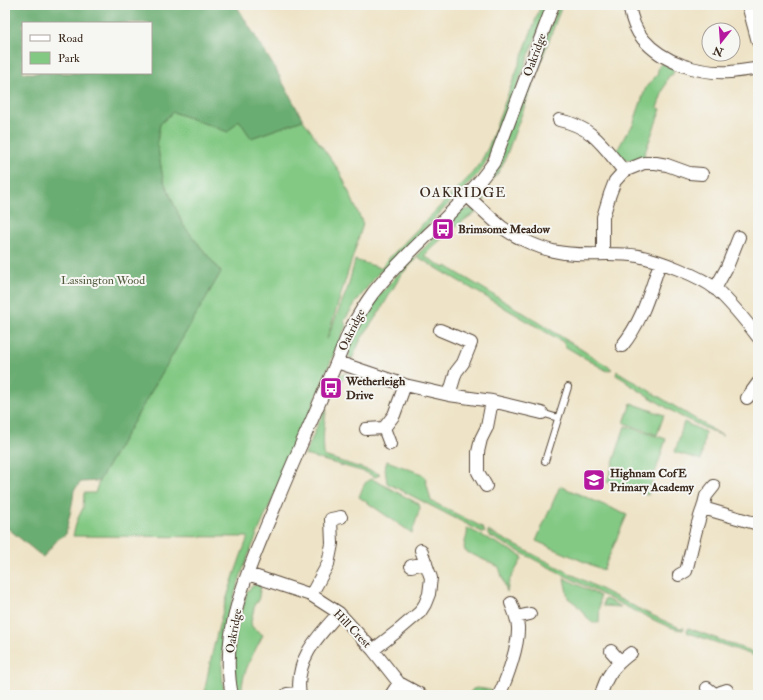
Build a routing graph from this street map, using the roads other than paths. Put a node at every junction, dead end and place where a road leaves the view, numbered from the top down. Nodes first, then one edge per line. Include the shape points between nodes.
1 (553, 5) edge
2 (629, 5) edge
3 (748, 5) edge
4 (758, 42) edge
5 (758, 68) edge
6 (566, 118) dead end
7 (624, 171) junction
8 (702, 174) dead end
9 (467, 196) junction
10 (740, 244) dead end
11 (603, 254) junction
12 (660, 263) junction
13 (715, 289) junction
14 (440, 330) dead end
15 (758, 337) edge
16 (629, 343) dead end
17 (337, 362) junction
18 (405, 385) junction
19 (568, 387) dead end
20 (448, 395) junction
21 (492, 401) junction
22 (537, 416) joint
23 (558, 418) junction
24 (384, 428) junction
25 (366, 429) dead end
26 (390, 444) dead end
27 (545, 461) dead end
28 (486, 486) dead end
29 (714, 486) dead end
30 (703, 508) junction
31 (341, 517) dead end
32 (758, 524) edge
33 (421, 550) dead end
34 (426, 563) junction
35 (411, 566) dead end
36 (248, 574) junction
37 (686, 574) dead end
38 (311, 595) junction
39 (511, 603) dead end
40 (339, 613) junction
41 (530, 614) dead end
42 (516, 617) junction
43 (373, 650) junction
44 (611, 651) dead end
45 (631, 653) dead end
46 (620, 661) junction
47 (399, 684) junction
48 (286, 694) edge
49 (300, 694) edge
50 (232, 695) edge
51 (391, 695) edge
52 (421, 695) edge
53 (499, 695) edge
54 (600, 695) edge

1 - 9 street, Oakridge via 494,162
2 - 5 street via 635,28 642,39 669,60 699,70 729,72
3 - 4 street
6 - 7 street via 598,140
7 - 8 street via 644,163 656,163 689,173
7 - 11 street via 615,181 603,217
9 - 11 street via 503,228 531,243 553,251
9 - 17 street, Oakridge via 372,294 354,322
10 - 13 street
11 - 12 street via 638,256
12 - 13 street via 686,272
12 - 16 street via 644,310
13 - 15 street
14 - 20 street via 477,345 456,372
17 - 18 street
17 - 36 street, Oakridge via 297,452
18 - 20 street
18 - 24 street via 394,415
19 - 23 lane
20 - 21 street
21 - 22 street
21 - 28 street via 487,427 472,473
22 - 23 lane
23 - 27 lane
24 - 25 street
24 - 26 street
29 - 30 street via 706,496
30 - 32 street
30 - 37 street via 697,523
31 - 38 street via 331,519 332,544 328,564
33 - 34 street
34 - 35 street
34 - 43 street via 431,578 425,604 420,612
36 - 38 street, Hill Crest
36 - 50 street, Oakridge via 236,613 229,650 229,683
38 - 40 street, Hill Crest
39 - 42 street
40 - 43 street, Hill Crest
40 - 49 street via 316,638 306,655 300,674
41 - 42 street
42 - 53 street via 517,641
43 - 47 street, Hill Crest
44 - 46 street
45 - 46 street
46 - 54 street via 608,675
47 - 51 street
47 - 52 street, Hill Crest
48 - 49 street

